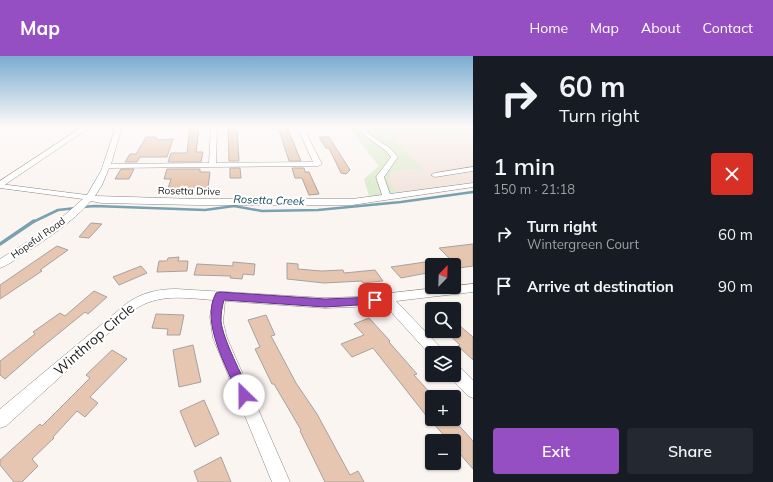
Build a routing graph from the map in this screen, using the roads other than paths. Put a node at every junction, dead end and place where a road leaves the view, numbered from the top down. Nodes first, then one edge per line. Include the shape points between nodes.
1 (58, 147) edge
2 (113, 147) edge
3 (213, 147) edge
4 (310, 147) edge
5 (384, 147) edge
6 (212, 165) junction
7 (107, 166) junction
8 (428, 168) dead end
9 (473, 169) edge
10 (435, 175) junction
11 (473, 185) edge
12 (0, 186) edge
13 (450, 190) junction
14 (387, 198) junction
15 (86, 201) junction
16 (0, 264) edge
17 (473, 288) edge
18 (220, 296) junction
19 (386, 299) junction
20 (430, 346) edge
21 (461, 379) edge
22 (473, 392) edge
23 (0, 420) edge
24 (281, 482) edge

1 - 12 main road
2 - 7 street, Hopeful Road
3 - 6 street
4 - 6 street via 318,164
5 - 14 street via 395,157 380,178
6 - 7 street
7 - 15 street, Hopeful Road via 98,186
8 - 10 street
9 - 10 street
10 - 13 street
11 - 13 street, Rosetta Drive
12 - 15 street, Rosetta Drive
13 - 14 street, Rosetta Drive
14 - 15 street, Rosetta Drive via 352,202
15 - 16 street, Hopeful Road via 47,234
17 - 19 street, Winthrop Circle
18 - 19 street, Winthrop Circle via 325,303
18 - 23 street, Winthrop Circle via 164,293 139,300
18 - 24 street via 216,322 220,338
19 - 20 street
21 - 22 street

